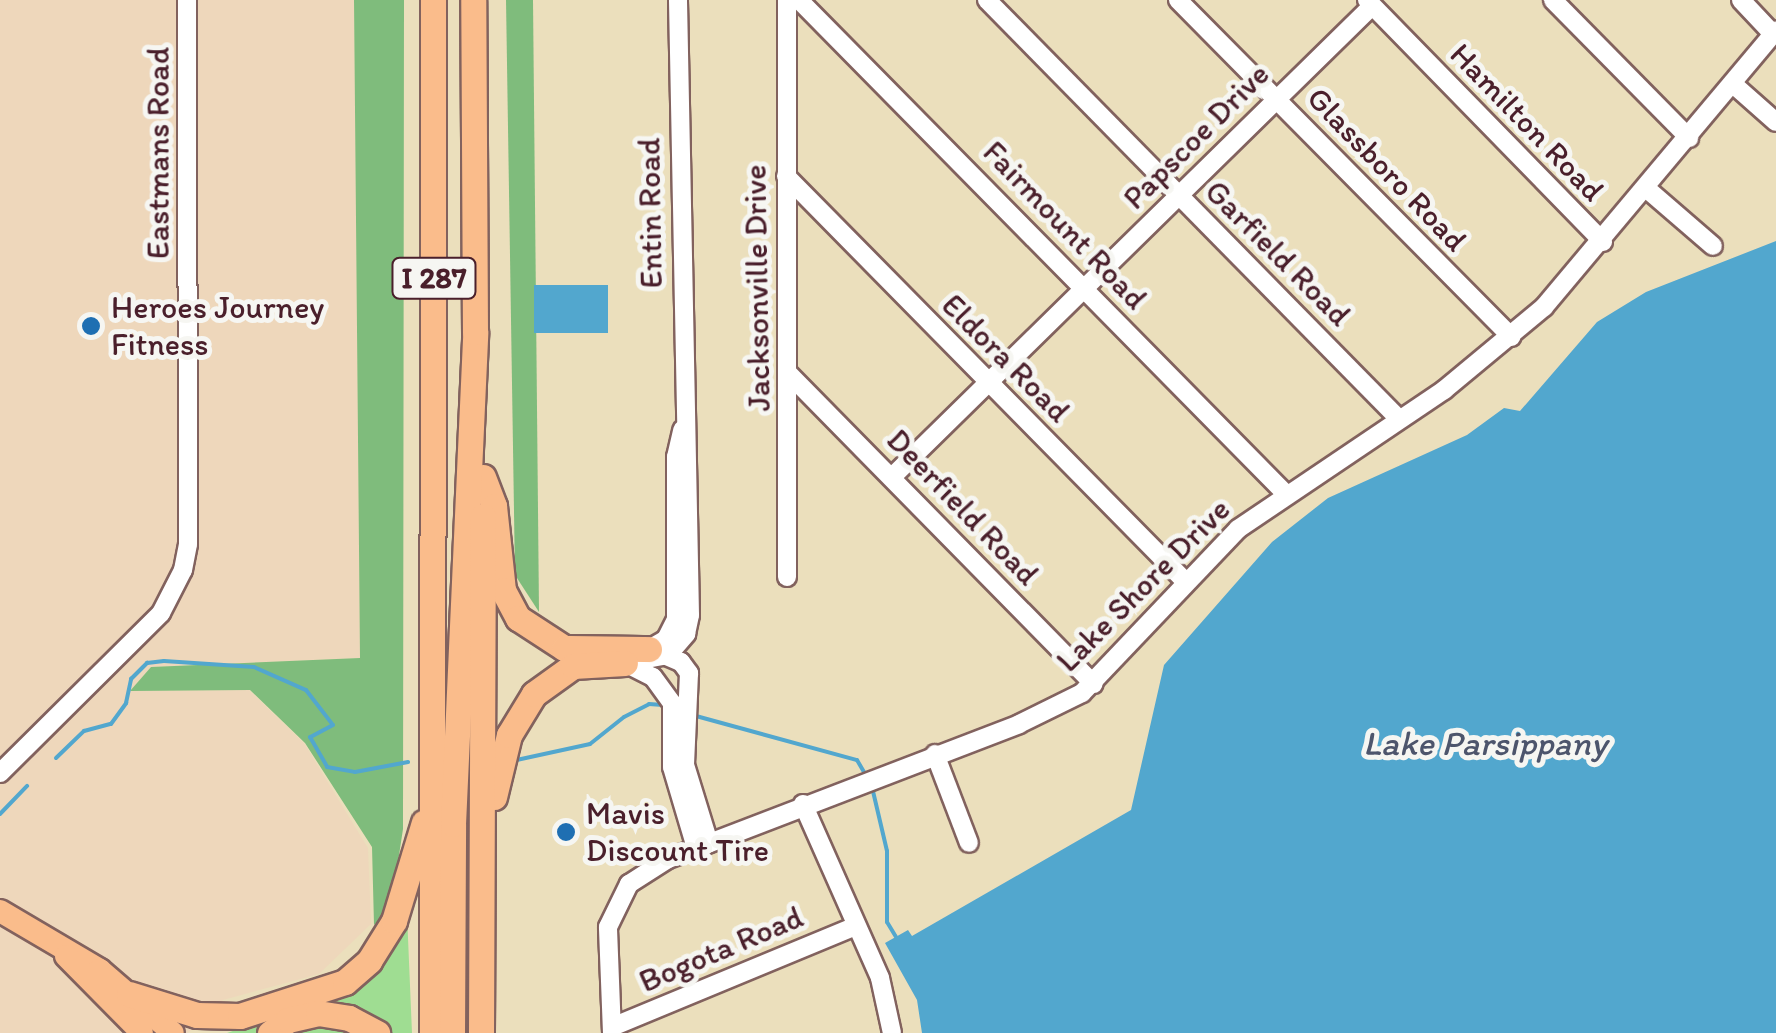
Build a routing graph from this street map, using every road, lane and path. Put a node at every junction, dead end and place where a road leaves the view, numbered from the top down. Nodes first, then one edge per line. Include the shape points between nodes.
1 (187, 0) edge
2 (433, 0) edge
3 (473, 0) edge
4 (678, 0) edge
5 (787, 0) edge
6 (799, 0) edge
7 (987, 0) edge
8 (1178, 0) edge
9 (1553, 0) edge
10 (1741, 0) edge
11 (1370, 3) edge
12 (1775, 32) edge
13 (1733, 84) junction
14 (1276, 98) junction
15 (1776, 122) edge
16 (1688, 138) junction
17 (786, 176) junction
18 (1647, 189) junction
19 (1178, 195) junction
20 (1603, 242) junction
21 (1713, 246) dead end
22 (1083, 289) junction
23 (474, 332) junction
24 (1511, 337) junction
25 (788, 373) junction
26 (988, 383) junction
27 (1399, 419) junction
28 (483, 476) junction
29 (892, 477) junction
30 (1285, 493) junction
31 (788, 576) dead end
32 (1184, 581) junction
33 (658, 652) junction
34 (625, 663) junction
35 (1094, 684) junction
36 (935, 754) junction
37 (0, 773) edge
38 (435, 774) junction
39 (803, 804) junction
40 (969, 843) dead end
41 (703, 845) junction
42 (481, 906) junction
43 (0, 912) edge
44 (854, 926) junction
45 (124, 1003) junction
46 (240, 1016) junction
47 (612, 1030) edge
48 (130, 1033) edge
49 (142, 1033) edge
50 (173, 1033) edge
51 (214, 1033) edge
52 (270, 1033) edge
53 (377, 1033) edge
54 (432, 1033) edge
55 (452, 1033) edge
56 (481, 1033) edge
57 (892, 1033) edge

1 - 37 street, Eastmans Road via 183,570 161,613
2 - 38 highway, I 287
3 - 23 highway, I 287
4 - 33 street, Entin Road via 683,425 676,457 676,619
5 - 17 street, Jacksonville Drive
6 - 22 street, Fairmount Road
7 - 19 street, Garfield Road
8 - 14 street, Glassboro Road
9 - 16 street
10 - 12 street
11 - 14 street, Papscoe Drive
11 - 20 street, Hamilton Road
12 - 13 street, Lake Shore Drive
13 - 15 street
13 - 16 street, Lake Shore Drive
14 - 19 street, Papscoe Drive
14 - 24 street, Glassboro Road
16 - 18 street, Lake Shore Drive
17 - 25 street, Jacksonville Drive
17 - 26 street, Eldora Road
18 - 20 street, Lake Shore Drive
18 - 21 street
19 - 22 street, Papscoe Drive
19 - 27 street, Garfield Road
20 - 24 street, Lake Shore Drive
22 - 26 street, Papscoe Drive
22 - 30 street, Fairmount Road
23 - 28 highway, I 287 via 484,382
23 - 55 highway via 453,824
24 - 27 street, Lake Shore Drive
25 - 29 street, Deerfield Road
25 - 31 street, Jacksonville Drive
26 - 29 street, Papscoe Drive
26 - 32 street, Eldora Road
27 - 30 street, Lake Shore Drive
28 - 33 highway via 494,506 503,590 518,618 564,648
28 - 42 highway, I 287
29 - 35 street, Deerfield Road
30 - 32 street, Lake Shore Drive
32 - 35 street, Lake Shore Drive
33 - 34 street
33 - 41 street via 689,673 684,765
34 - 41 street via 653,677 672,703 672,767
34 - 42 highway via 562,670 515,720 497,774
35 - 36 street, Lake Shore Drive via 1058,708
36 - 39 street, Lake Shore Drive
36 - 40 street
38 - 46 highway via 405,896 369,961 330,988
38 - 54 highway, I 287
39 - 41 street, Lake Shore Drive
39 - 44 street
41 - 47 street, Lake Shore Drive via 629,884 608,927
42 - 56 highway, I 287
43 - 45 main road via 100,970
44 - 47 street, Bogota Road
44 - 57 street via 880,978
45 - 46 highway
45 - 48 main road
45 - 49 main road
45 - 50 main road
46 - 51 highway
52 - 53 highway via 288,1020 318,1013

